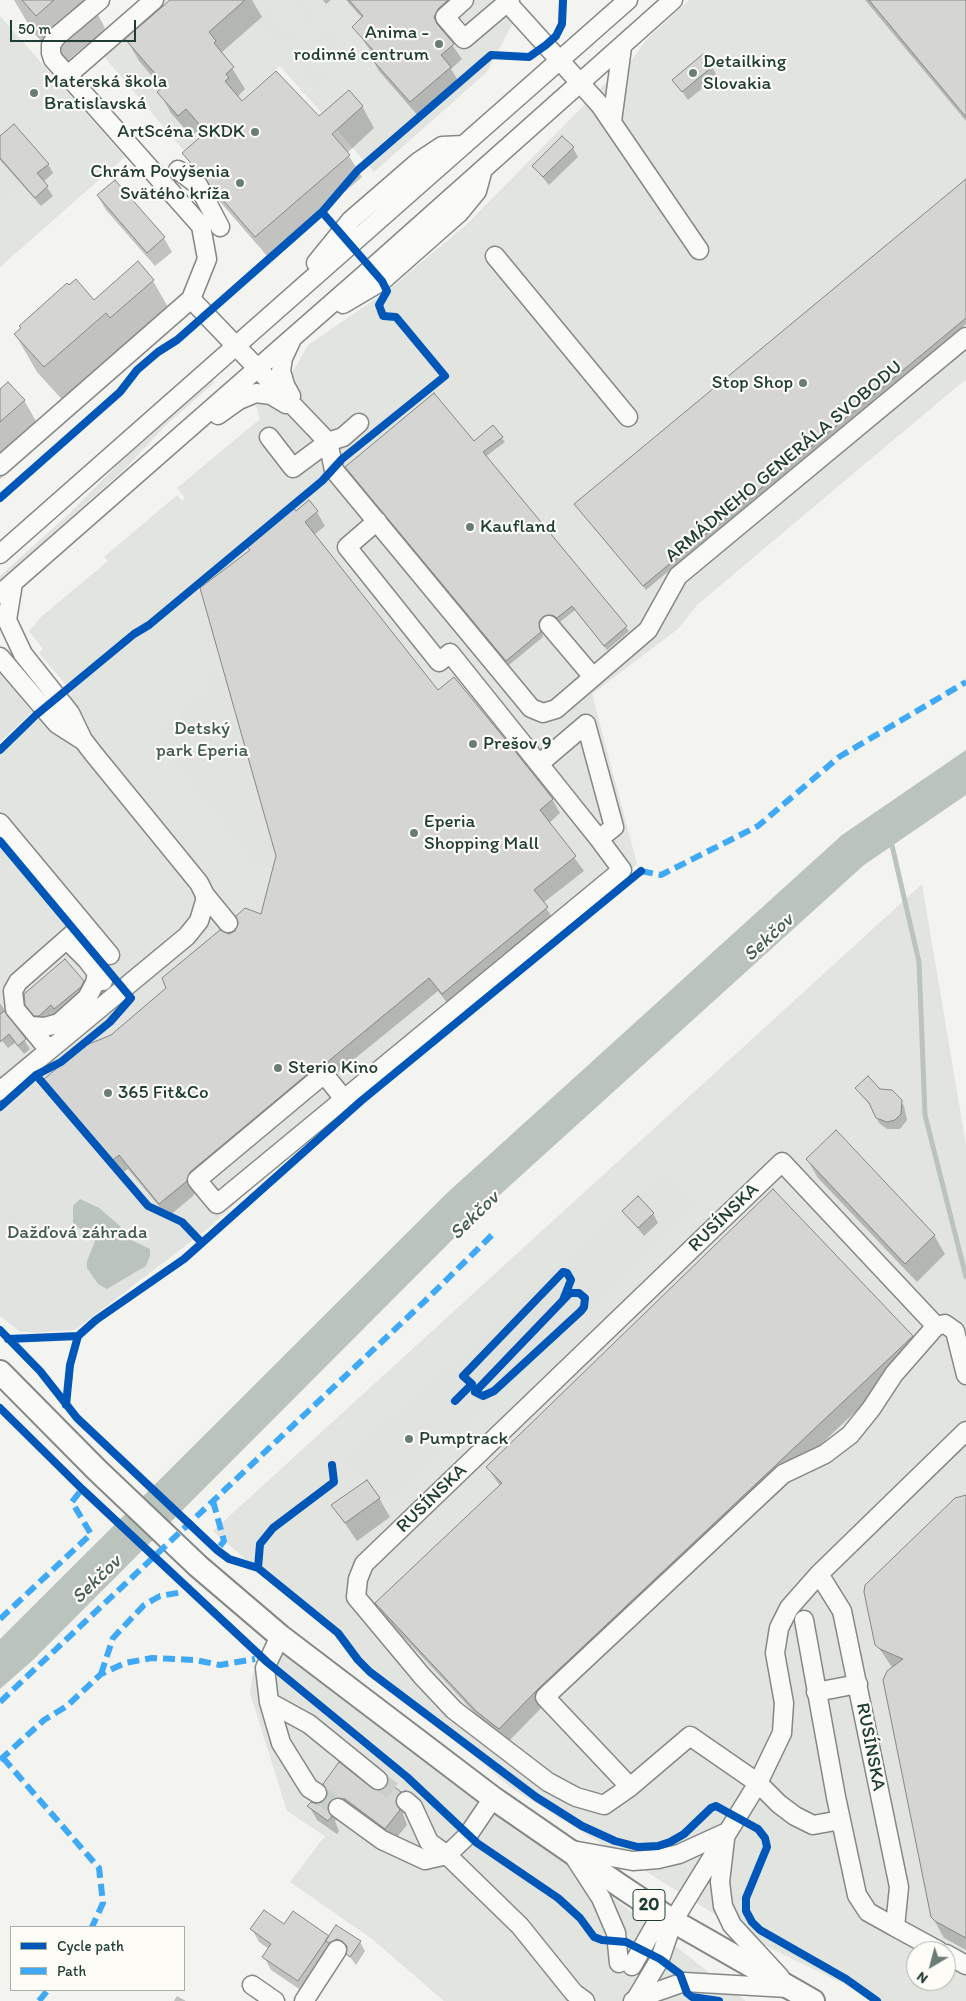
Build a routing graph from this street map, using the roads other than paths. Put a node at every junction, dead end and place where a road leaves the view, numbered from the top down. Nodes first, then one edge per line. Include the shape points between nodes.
1 (100, 0) edge
2 (154, 0) edge
3 (464, 0) edge
4 (628, 0) edge
5 (673, 0) edge
6 (507, 1) edge
7 (622, 47) junction
8 (561, 61) junction
9 (68, 75) junction
10 (582, 83) junction
11 (612, 121) junction
12 (164, 183) junction
13 (220, 228) dead end
14 (699, 250) dead end
15 (495, 256) dead end
16 (191, 299) junction
17 (299, 331) junction
18 (966, 337) edge
19 (236, 344) junction
20 (257, 367) junction
21 (303, 415) junction
22 (628, 417) dead end
23 (359, 423) dead end
24 (269, 437) dead end
25 (328, 442) junction
26 (0, 466) edge
27 (136, 473) junction
28 (377, 521) junction
29 (0, 554) edge
30 (6, 588) edge
31 (549, 625) dead end
32 (0, 629) edge
33 (23, 654) junction
34 (1, 659) edge
35 (593, 678) junction
36 (83, 740) junction
37 (538, 764) junction
38 (0, 824) edge
39 (599, 839) junction
40 (205, 895) junction
41 (84, 924) junction
42 (228, 924) dead end
43 (67, 940) junction
44 (110, 955) dead end
45 (97, 974) junction
46 (114, 996) junction
47 (30, 1026) junction
48 (49, 1050) junction
49 (0, 1091) edge
50 (344, 1099) junction
51 (936, 1326) junction
52 (0, 1372) edge
53 (966, 1375) edge
54 (0, 1388) edge
55 (46, 1420) junction
56 (966, 1431) edge
57 (819, 1574) junction
58 (804, 1620) dead end
59 (280, 1636) junction
60 (858, 1684) junction
61 (816, 1692) junction
62 (269, 1702) junction
63 (378, 1780) tunnel mouth
64 (758, 1783) junction
65 (630, 1787) junction
66 (317, 1793) tunnel mouth
67 (493, 1798) junction
68 (406, 1801) tunnel mouth
69 (338, 1808) tunnel mouth
70 (841, 1820) junction
71 (725, 1833) junction
72 (570, 1849) junction
73 (447, 1854) junction
74 (668, 1917) junction
75 (895, 1927) junction
76 (921, 1941) edge
77 (337, 1950) dead end
78 (252, 1986) dead end
79 (790, 1988) junction
80 (635, 2000) edge
81 (276, 2001) edge
82 (304, 2001) edge
83 (585, 2001) edge
84 (813, 2001) edge

1 - 9 street via 56,37 51,45 53,59
2 - 9 street
3 - 6 street via 445,17 464,39
4 - 8 street
5 - 7 street
6 - 8 street
7 - 10 street
7 - 11 street
8 - 10 street
8 - 19 street
9 - 12 street
10 - 11 street
10 - 17 street
11 - 14 street
12 - 13 street via 184,166 198,185
12 - 16 street via 201,226 207,259
15 - 22 street
16 - 19 street
16 - 26 street
17 - 20 street
17 - 21 street via 283,358 281,371 284,385
18 - 35 street, ARMÁDNEHO GENERÁLA SVOBODU via 678,576 648,630
19 - 20 street
19 - 29 street
20 - 21 street
20 - 27 street
21 - 25 street
21 - 27 street via 271,395 250,394
23 - 25 street via 342,437
24 - 25 street via 293,468
25 - 28 street, ARMÁDNEHO GENERÁLA SVOBODU via 334,470
27 - 30 street
28 - 35 street, ARMÁDNEHO GENERÁLA SVOBODU via 531,708 543,713 556,709
28 - 37 street via 347,547 439,662 450,653
30 - 33 street via 7,620
31 - 35 street
32 - 33 street
33 - 36 street via 70,714
34 - 36 street via 57,724
36 - 40 street via 199,883
37 - 39 street
37 - 39 street via 586,724 614,827
38 - 41 street
39 - 50 street via 622,870
40 - 42 street
40 - 46 street via 203,911 194,929
41 - 43 street
41 - 44 street
43 - 45 street
43 - 47 street via 15,986 15,1009
45 - 46 street
45 - 47 street via 87,998 59,1023 46,1027
46 - 48 street
47 - 48 street
48 - 49 street
50 - 50 street via 217,1204 197,1180 324,1074
51 - 53 street via 945,1324 955,1330
51 - 65 street via 894,1374 850,1435 825,1454 783,1474 545,1697
51 - 65 street, RUSÍNSKA via 782,1162 364,1564 356,1597 454,1710 548,1782 576,1797 604,1805
52 - 55 main road, 20
54 - 55 street
55 - 59 main road, 20 via 198,1566
56 - 57 street
57 - 60 street, RUSÍNSKA via 842,1611
57 - 64 street via 789,1608 779,1628 775,1652 784,1703 782,1733
58 - 61 street
59 - 62 street via 265,1668
59 - 67 main road, 20
60 - 61 street
60 - 75 street, RUSÍNSKA via 899,1887
61 - 70 street
62 - 63 street via 309,1724
62 - 66 street via 281,1743 309,1788
64 - 65 street, RUSÍNSKA via 690,1736
64 - 70 street, RUSÍNSKA via 779,1804 813,1825
64 - 71 street
67 - 72 main road, 20
67 - 73 street via 468,1835
68 - 73 street via 413,1807 429,1842
69 - 73 street via 382,1840 425,1860
70 - 75 street via 858,1895 868,1912
71 - 72 street via 679,1854 633,1862
71 - 74 street
71 - 79 street via 720,1882 723,1906 732,1926
72 - 74 main road, 20
72 - 74 street via 601,1898 625,1965
73 - 83 street via 520,1926 574,1993
74 - 79 main road, 20
74 - 80 street via 660,1959
75 - 76 street
77 - 82 street
78 - 81 street
79 - 80 street via 684,1982
79 - 84 main road, 20

